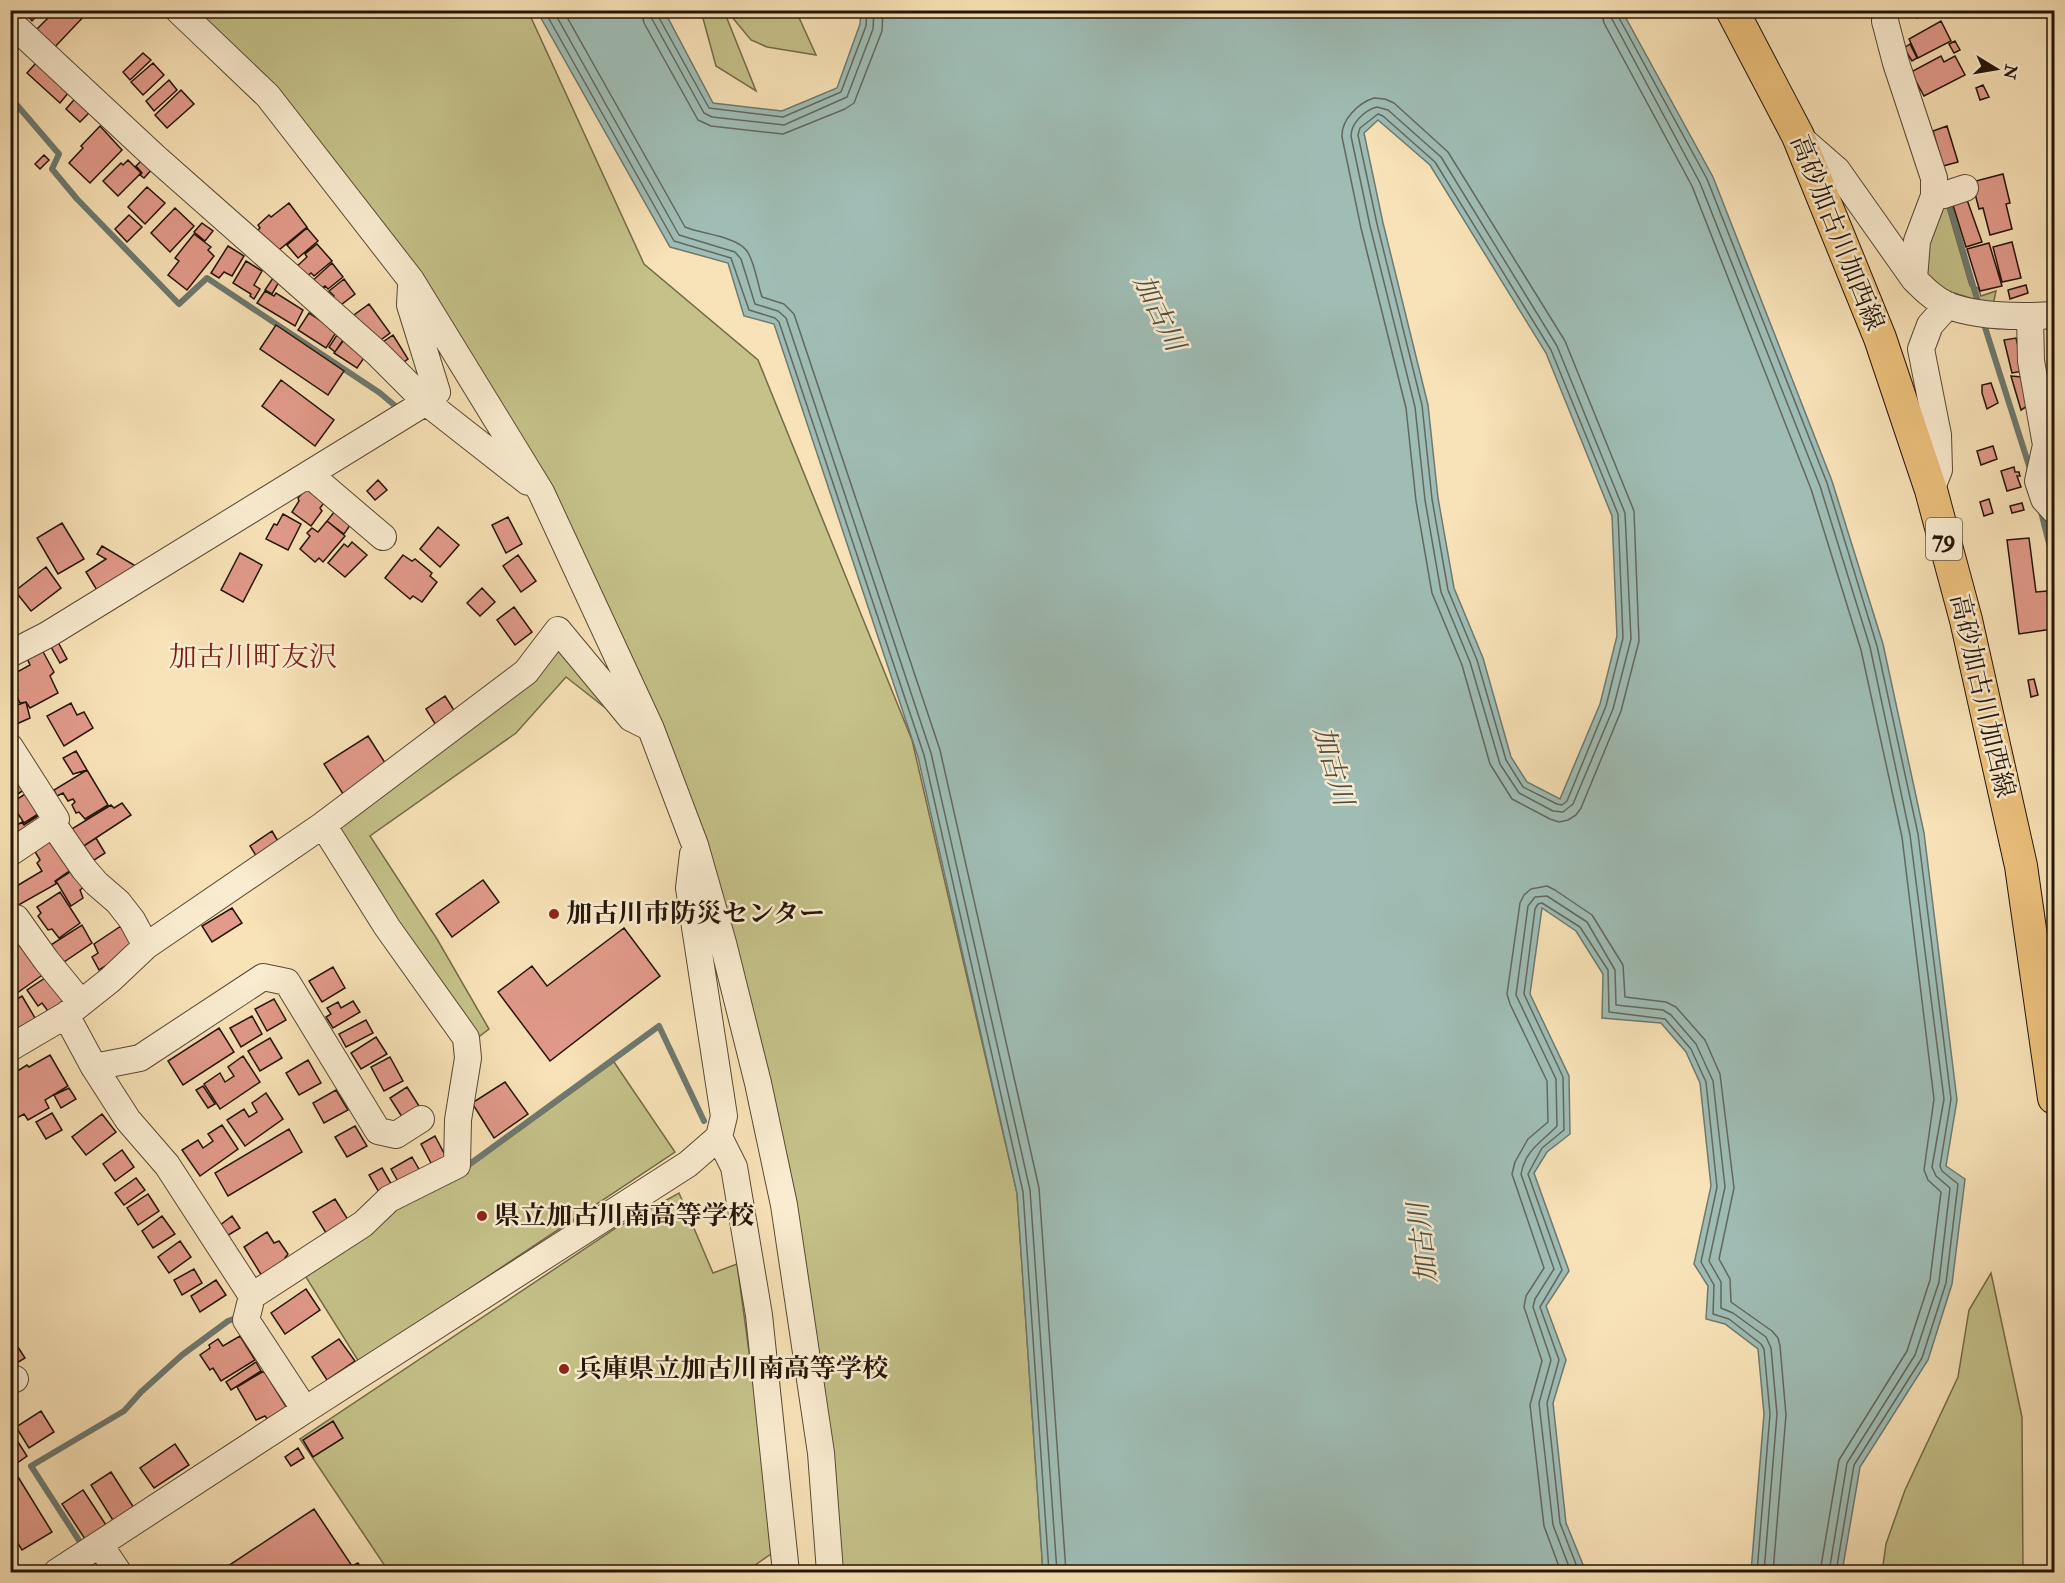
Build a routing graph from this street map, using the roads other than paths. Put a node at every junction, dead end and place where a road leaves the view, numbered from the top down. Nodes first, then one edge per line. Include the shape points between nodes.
1 (178, 10) edge
2 (1732, 10) edge
3 (1886, 10) edge
4 (10, 22) edge
5 (1798, 136) junction
6 (1914, 279) junction
7 (411, 280) junction
8 (1959, 308) junction
9 (2042, 316) edge
10 (426, 402) junction
11 (2046, 445) junction
12 (2055, 472) edge
13 (309, 474) junction
14 (1931, 490) junction
15 (541, 492) junction
16 (2055, 510) edge
17 (383, 537) dead end
18 (10, 654) edge
19 (651, 729) junction
20 (10, 747) edge
21 (53, 824) junction
22 (323, 825) junction
23 (695, 845) junction
24 (10, 853) edge
25 (12, 917) edge
26 (146, 946) junction
27 (73, 1009) junction
28 (10, 1048) edge
29 (94, 1067) junction
30 (2055, 1098) edge
31 (421, 1119) dead end
32 (719, 1137) junction
33 (249, 1308) junction
34 (305, 1410) junction
35 (91, 1550) junction
36 (57, 1572) edge
37 (118, 1572) edge
38 (786, 1572) edge
39 (830, 1572) edge

1 - 7 street via 268,96
2 - 5 main road, 高砂加古川加西線 / 79
3 - 6 street via 1885,21 1896,63 1934,178 1949,193 1917,241
4 - 10 street via 156,158 378,354
5 - 6 street via 1837,170
5 - 14 main road, 高砂加古川加西線 / 79 via 1880,338
6 - 8 street via 1929,294
7 - 10 street via 410,305 437,392
7 - 15 street
8 - 9 street via 1996,315
8 - 14 street via 1930,325 1921,349 1938,435 1939,470
9 - 11 street via 2031,361
10 - 13 street
10 - 15 street
11 - 12 street
11 - 16 street via 2038,481 2044,499
13 - 17 street
13 - 18 street via 47,636
14 - 30 main road, 高砂加古川加西線 / 79 via 1966,620 2021,866
15 - 19 street
19 - 22 street via 631,718 558,630 526,672
19 - 23 street
20 - 21 street via 56,819
21 - 24 street
21 - 26 street via 84,869 132,920
22 - 26 street
22 - 33 street via 387,927 466,1038 468,1058 458,1120 457,1165 389,1199 363,1224
23 - 32 street via 689,888 724,1116
23 - 39 street via 726,953 784,1205 821,1454
25 - 27 street via 46,960
26 - 27 street
27 - 28 street
27 - 29 street
29 - 31 street via 140,1058 263,977 287,982 378,1131 396,1135
29 - 33 street via 128,1120 167,1165
32 - 34 street via 688,1164
32 - 38 street via 734,1167 759,1315
33 - 34 street
34 - 35 street
35 - 36 street
35 - 37 street

